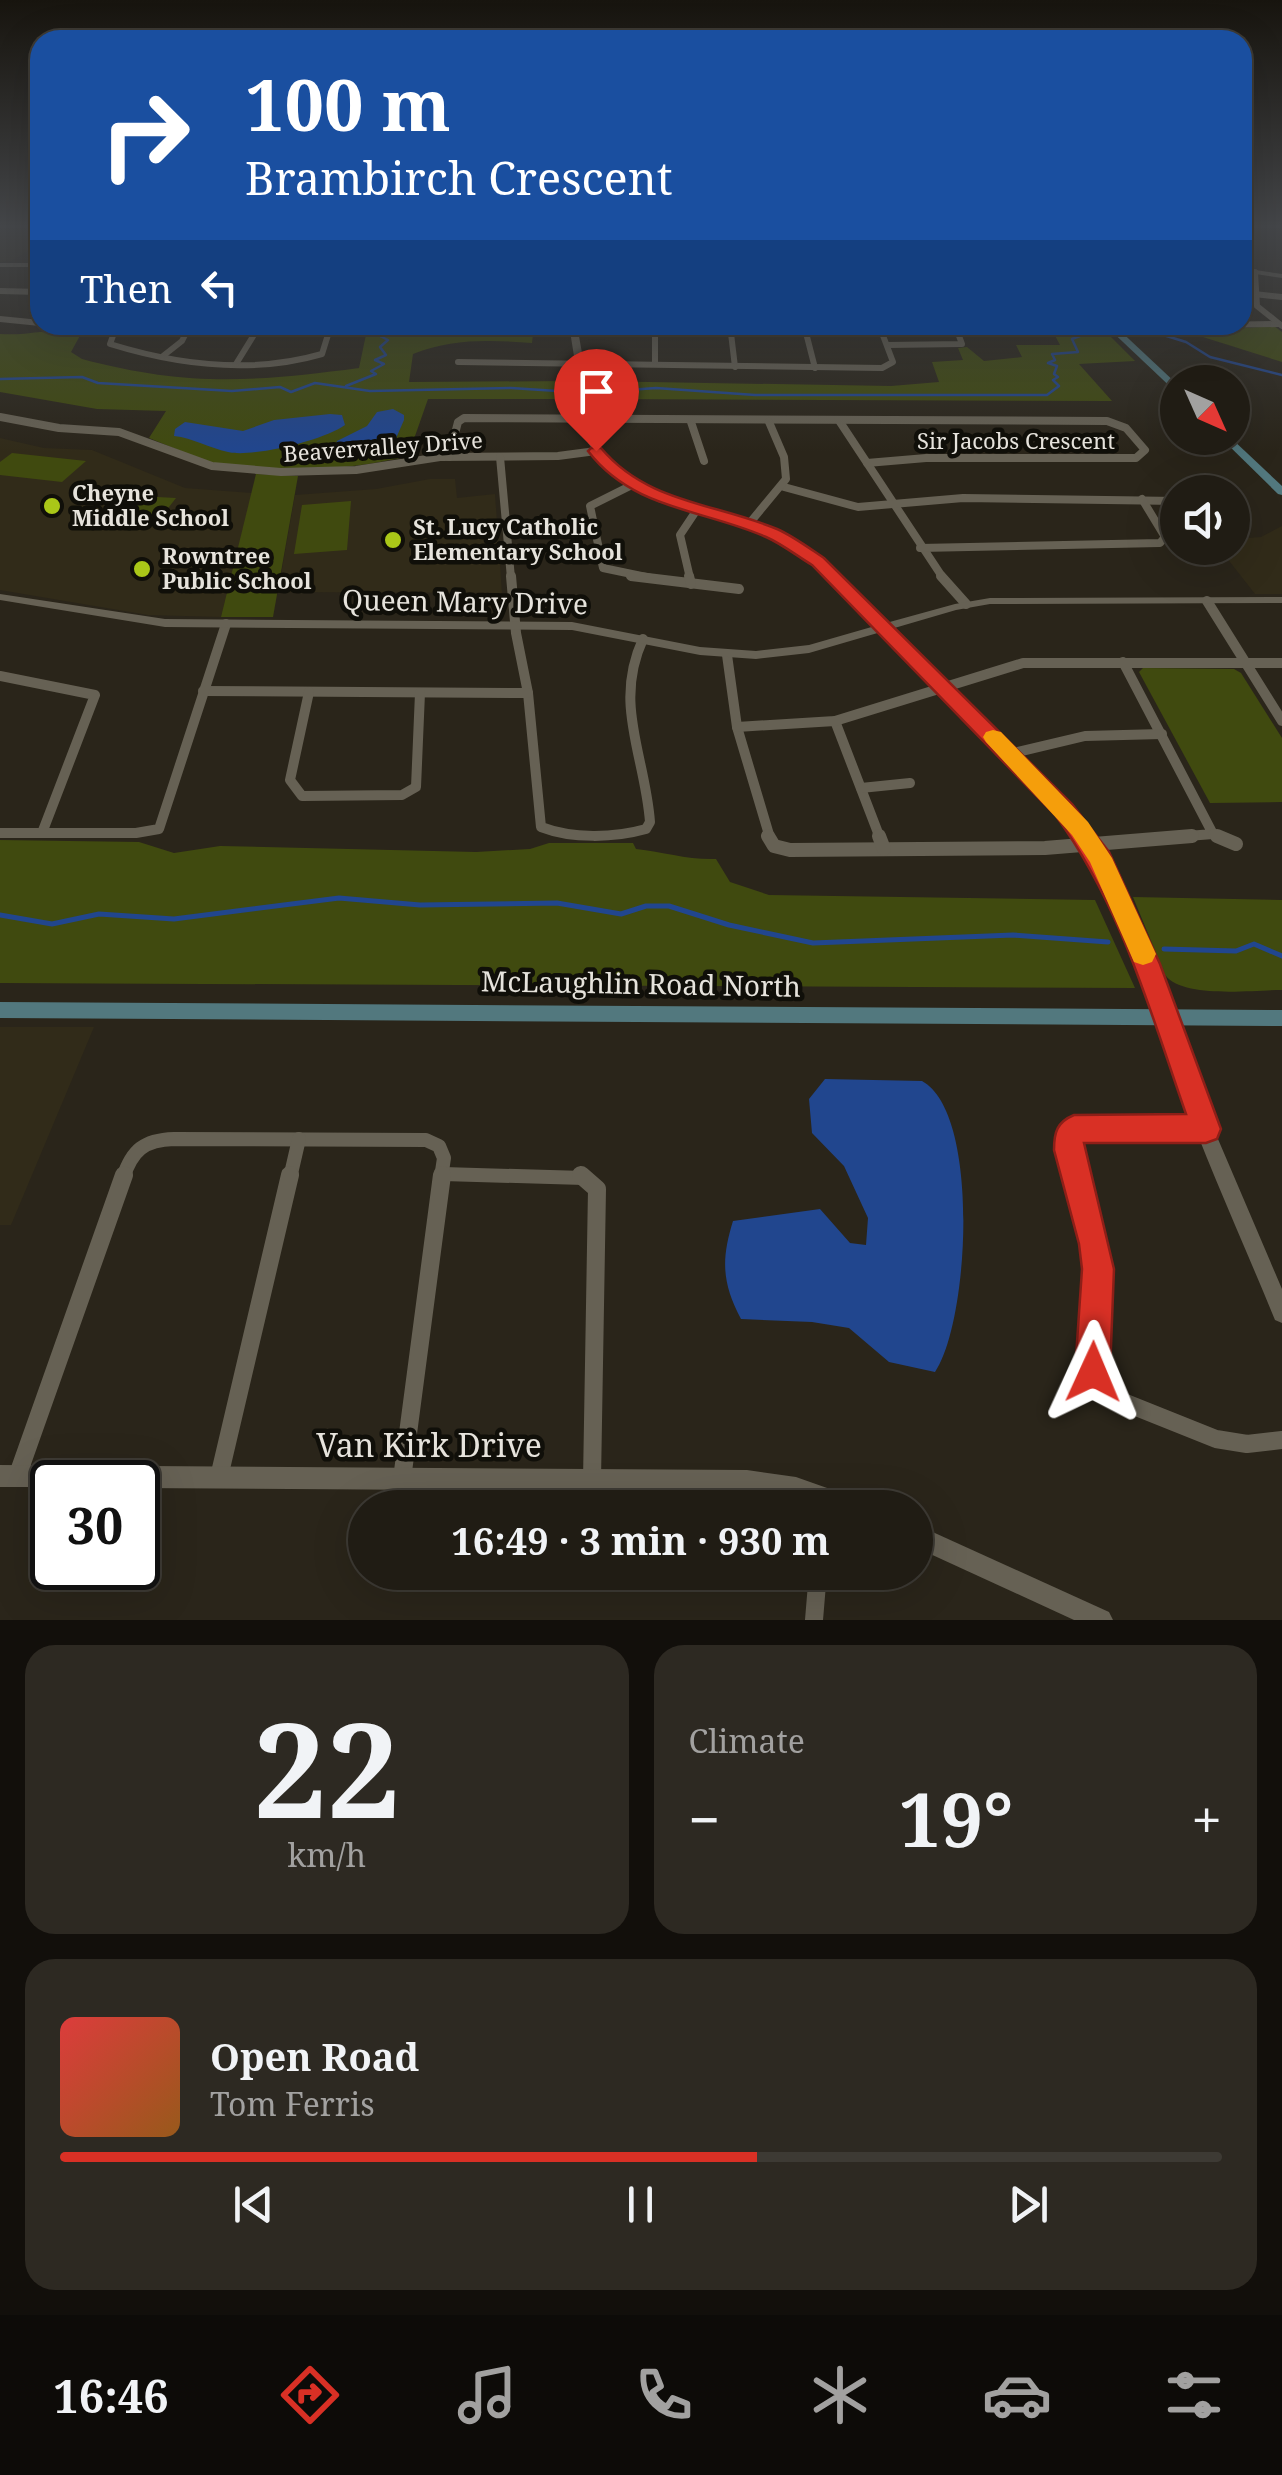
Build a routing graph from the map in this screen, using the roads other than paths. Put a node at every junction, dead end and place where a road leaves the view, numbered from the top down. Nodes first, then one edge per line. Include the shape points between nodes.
1 (1256, 301) edge
2 (0, 319) edge
3 (30, 322) edge
4 (1252, 325) edge
5 (1281, 325) edge
6 (113, 335) edge
7 (185, 335) edge
8 (256, 335) edge
9 (328, 335) edge
10 (574, 335) edge
11 (655, 335) edge
12 (731, 335) edge
13 (807, 335) edge
14 (883, 335) edge
15 (960, 335) edge
16 (1119, 335) edge
17 (887, 345) junction
18 (163, 356) junction
19 (458, 362) dead end
20 (578, 362) junction
21 (655, 363) junction
22 (236, 364) junction
23 (735, 368) junction
24 (815, 368) junction
25 (1160, 374) edge
26 (0, 417) edge
27 (590, 418) junction
28 (691, 422) junction
29 (768, 422) junction
30 (840, 422) junction
31 (596, 451) junction
32 (1244, 455) edge
33 (449, 457) junction
34 (500, 457) junction
35 (704, 461) dead end
36 (867, 463) junction
37 (632, 485) junction
38 (784, 486) junction
39 (1282, 492) edge
40 (1142, 499) junction
41 (1160, 500) edge
42 (892, 502) junction
43 (696, 512) junction
44 (748, 525) junction
45 (920, 548) junction
46 (691, 584) junction
47 (739, 588) dead end
48 (0, 598) edge
49 (1282, 600) edge
50 (1207, 601) junction
51 (966, 604) junction
52 (226, 624) junction
53 (515, 624) junction
54 (886, 627) junction
55 (644, 639) junction
56 (727, 655) junction
57 (1123, 662) junction
58 (1246, 662) junction
59 (1282, 663) edge
60 (0, 676) edge
61 (945, 687) junction
62 (203, 691) junction
63 (309, 692) junction
64 (420, 693) junction
65 (528, 694) junction
66 (836, 721) junction
67 (1282, 721) edge
68 (737, 727) junction
69 (1162, 734) junction
70 (1010, 754) junction
71 (910, 783) dead end
72 (861, 788) junction
73 (42, 832) junction
74 (0, 833) edge
75 (1213, 834) junction
76 (1091, 844) junction
77 (1236, 844) dead end
78 (884, 850) junction
79 (0, 1010) edge
80 (1282, 1018) edge
81 (1166, 1019) junction
82 (1206, 1129) junction
83 (299, 1139) junction
84 (443, 1174) junction
85 (1282, 1313) edge
86 (1282, 1440) edge
87 (8, 1476) edge
88 (219, 1477) junction
89 (402, 1478) junction
90 (592, 1480) junction
91 (781, 1490) edge
92 (933, 1544) edge
93 (816, 1590) edge
94 (1061, 1611) edge
95 (814, 1620) edge
96 (1101, 1620) edge

1 - 5 street
2 - 3 street
4 - 5 street
6 - 18 street via 112,345
7 - 18 street
8 - 22 street
9 - 22 street via 314,357
10 - 20 street
11 - 21 street
12 - 23 street
13 - 24 street
14 - 17 street
15 - 17 street via 964,342 957,346
16 - 25 main road
17 - 24 street via 889,367
18 - 22 street
19 - 20 street
20 - 21 street
20 - 27 street
21 - 23 street
23 - 24 street
26 - 33 street, Beavervalley Drive via 119,432 231,469 306,474
27 - 28 street
27 - 31 street
27 - 33 street via 464,418
28 - 29 street
28 - 35 street
29 - 30 street
29 - 38 street via 790,467
30 - 36 street
30 - 36 street, Sir Jacobs Crescent via 1106,421 1126,428 1145,450 1136,458
31 - 34 street, Beavervalley Drive
31 - 37 street
32 - 39 main road
33 - 34 street, Beavervalley Drive
34 - 53 street
36 - 42 street
37 - 43 street
37 - 46 street via 590,506 601,564 617,574
38 - 42 street via 852,506
38 - 44 street
40 - 41 street
40 - 42 street
40 - 45 street via 1165,537 1160,543
42 - 45 street
43 - 44 street
43 - 46 street via 680,535
44 - 54 street via 807,553
45 - 51 street
46 - 47 street
48 - 52 street, Queen Mary Drive via 139,621
49 - 50 street, Queen Mary Drive
50 - 51 street, Queen Mary Drive
50 - 58 street
51 - 54 street, Queen Mary Drive
52 - 53 street, Queen Mary Drive
52 - 62 street
53 - 55 street, Queen Mary Drive via 587,627
53 - 65 street
54 - 56 street, Queen Mary Drive via 798,652
54 - 61 street
55 - 56 street, Queen Mary Drive
55 - 65 street via 625,688 650,815 640,832 541,828
56 - 68 street
57 - 58 street
57 - 61 street via 1022,663
57 - 69 street
58 - 59 street
58 - 67 street
60 - 73 street via 95,695
61 - 66 street
61 - 70 street
62 - 63 street
62 - 73 street via 159,828 136,834
63 - 64 street
63 - 64 street via 290,780 302,796 402,796 416,787
64 - 65 street
66 - 68 street
66 - 72 street
68 - 78 street via 774,846
69 - 70 street via 1062,736
69 - 75 street
70 - 76 street
71 - 72 street
72 - 78 street
73 - 74 street
75 - 76 street
75 - 77 street
76 - 78 street
76 - 81 street via 1129,919
79 - 81 main road, McLaughlin Road North
80 - 81 main road, McLaughlin Road North
81 - 82 street
82 - 85 street
82 - 86 street via 1090,1128 1069,1135 1098,1269 1093,1372 1109,1395 1216,1440
83 - 84 street via 426,1140 443,1152
83 - 87 street via 158,1139 133,1153
83 - 88 street
84 - 89 street
84 - 90 street via 581,1176 597,1189
87 - 88 street, Van Kirk Drive
88 - 89 street, Van Kirk Drive
89 - 90 street, Van Kirk Drive
90 - 91 street, Van Kirk Drive via 747,1481
92 - 94 street
93 - 95 street
94 - 96 street

